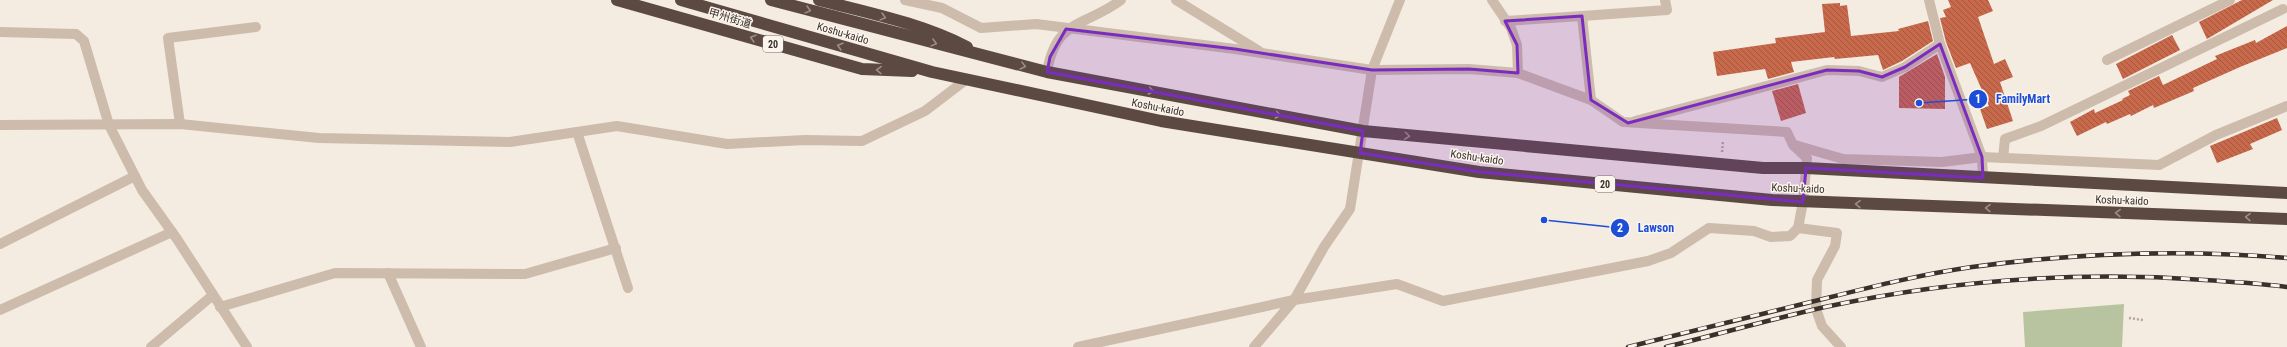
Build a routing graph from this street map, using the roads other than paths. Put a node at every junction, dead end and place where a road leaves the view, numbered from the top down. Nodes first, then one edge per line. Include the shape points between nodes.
1 (617, 0) edge
2 (680, 0) edge
3 (771, 0) edge
4 (819, 0) edge
5 (905, 0) edge
6 (1121, 0) edge
7 (1400, 0) edge
8 (1492, 0) edge
9 (1665, 0) edge
10 (1929, 0) edge
11 (2230, 0) edge
12 (1181, 1) edge
13 (2283, 9) dead end
14 (1582, 16) junction
15 (1505, 21) junction
16 (256, 27) dead end
17 (1066, 29) junction
18 (0, 32) edge
19 (1940, 44) junction
20 (1263, 54) junction
21 (985, 57) junction
22 (2107, 60) dead end
23 (1372, 70) junction
24 (932, 72) junction
25 (1047, 72) junction
26 (1518, 73) junction
27 (967, 79) junction
28 (1591, 100) junction
29 (2287, 106) edge
30 (1628, 123) junction
31 (180, 124) junction
32 (0, 125) edge
33 (109, 125) junction
34 (1363, 131) junction
35 (577, 132) junction
36 (1793, 145) junction
37 (1360, 153) junction
38 (1982, 157) junction
39 (2004, 158) junction
40 (1806, 168) junction
41 (135, 176) junction
42 (1983, 178) junction
43 (2287, 193) edge
44 (1803, 202) junction
45 (2287, 219) edge
46 (1798, 228) junction
47 (172, 232) junction
48 (0, 244) edge
49 (616, 248) junction
50 (388, 273) junction
51 (628, 288) dead end
52 (213, 295) junction
53 (1294, 300) junction
54 (220, 307) junction
55 (0, 310) edge
56 (151, 347) edge
57 (247, 347) edge
58 (421, 347) edge
59 (1078, 347) edge
60 (1254, 347) edge
61 (1841, 347) edge

24 -> 1 highway, 甲州街道 / 20 via 862,69
24 -> 2 highway, Koshu-kaido / 20
3 -> 21 highway, Koshu-kaido
4 -> 21 highway via 918,26 944,35
5 - 17 street via 942,8 981,28 1036,24
6 - 17 street
7 - 23 street
8 - 15 street
9 - 14 street via 1666,10
10 - 19 street
11 - 22 street
12 - 20 street
13 - 39 street via 2041,126 2005,139
14 - 15 street
14 - 28 street
15 - 26 street via 1512,28 1517,45
16 - 31 street via 168,38
17 - 20 street
17 - 25 street via 1054,47
18 - 33 street via 76,34 84,41 90,55
19 - 30 street via 1905,67 1882,77 1859,71 1827,70
19 - 38 street
20 - 23 street
21 -> 25 highway, Koshu-kaido
23 - 26 street via 1469,69
23 - 34 street
24 - 27 highway, Koshu-kaido / 20
25 -> 34 highway, Koshu-kaido
26 - 28 street
27 - 35 street via 925,111 862,141 805,140 727,144 617,126
27 - 37 highway, Koshu-kaido / 20 via 1161,121
28 - 30 street
29 - 39 street via 2216,135 2159,165
30 - 36 street via 1787,132
31 - 33 street
31 - 35 street via 319,138 510,142
32 - 33 street
33 - 41 street
34 - 37 street
34 -> 40 highway, Koshu-kaido via 1763,168
35 - 49 street
36 - 38 street via 1843,159 1942,162
36 - 40 street via 1807,158
37 - 44 highway, Koshu-kaido / 20 via 1479,172
37 - 53 street via 1350,209 1324,247
38 - 39 street
38 - 42 street
40 - 42 highway, Koshu-kaido
40 - 44 street
41 - 47 street
41 - 48 street
42 - 43 highway, Koshu-kaido
45 -> 44 highway, Koshu-kaido / 20
44 - 46 street
46 - 53 street via 1790,236 1771,237 1754,231 1709,228 1671,253 1648,261 1443,301 1397,284
46 - 61 street via 1837,233 1835,246 1817,280 1816,309 1822,326
47 - 52 street
47 - 55 street
49 - 50 street via 525,274
49 - 51 street
50 - 54 street via 335,273
50 - 58 street
52 - 54 street
52 - 56 street
53 - 59 street
53 - 60 street
54 - 57 street

